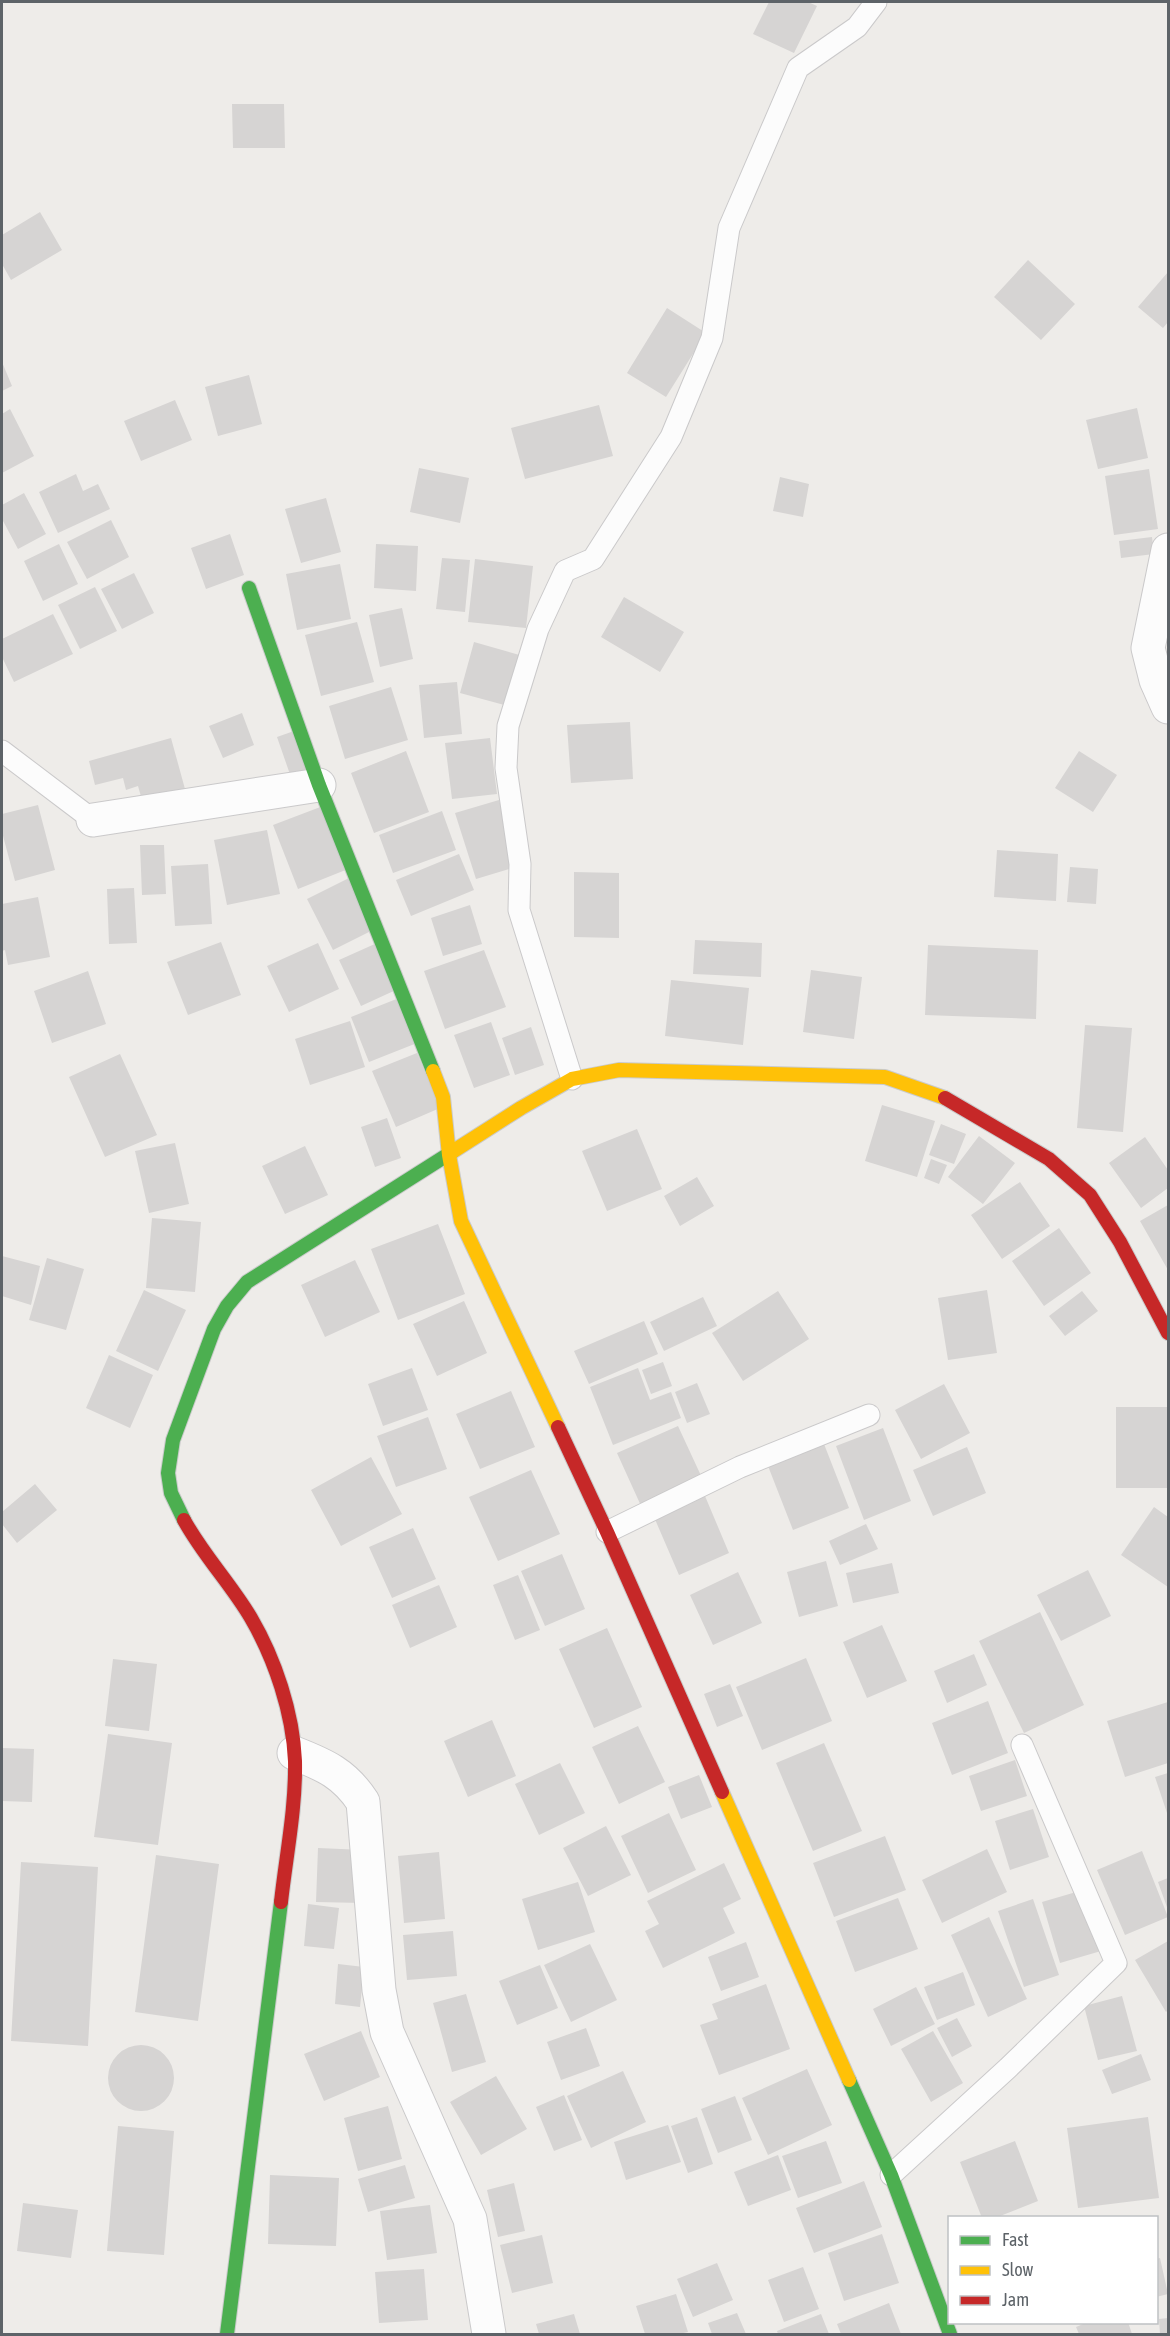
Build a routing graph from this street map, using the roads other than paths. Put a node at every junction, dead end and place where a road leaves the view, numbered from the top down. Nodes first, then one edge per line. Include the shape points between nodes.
1 (876, 2) edge
2 (1168, 555) edge
3 (249, 588) dead end
4 (1168, 707) edge
5 (2, 751) edge
6 (319, 785) junction
7 (93, 820) joint
8 (572, 1079) junction
9 (449, 1155) junction
10 (1168, 1333) edge
11 (869, 1415) dead end
12 (607, 1532) junction
13 (1022, 1745) dead end
14 (294, 1753) junction
15 (891, 2175) junction
16 (227, 2334) edge
17 (489, 2334) edge
18 (950, 2334) edge

1 - 8 lane via 857,27 798,68 729,228 712,338 671,437 593,559 566,571 538,629 508,726 506,768 520,864 519,910
2 - 4 street via 1149,648 1156,680
3 - 6 street
5 - 7 lane
6 - 7 street
6 - 9 street via 443,1097
8 - 9 street
8 - 10 street via 619,1070 885,1077 953,1101 1049,1159 1090,1196 1120,1242
9 - 12 street via 460,1221
9 - 14 street via 247,1282 229,1300 216,1322 173,1440 168,1472 172,1496 184,1521 252,1619 270,1662
11 - 12 lane via 740,1467
12 - 15 street
13 - 15 lane via 1116,1963
14 - 16 street via 293,1803
14 - 17 street via 324,1764 352,1786 363,1803 379,1990 387,2032 470,2219
15 - 18 street

